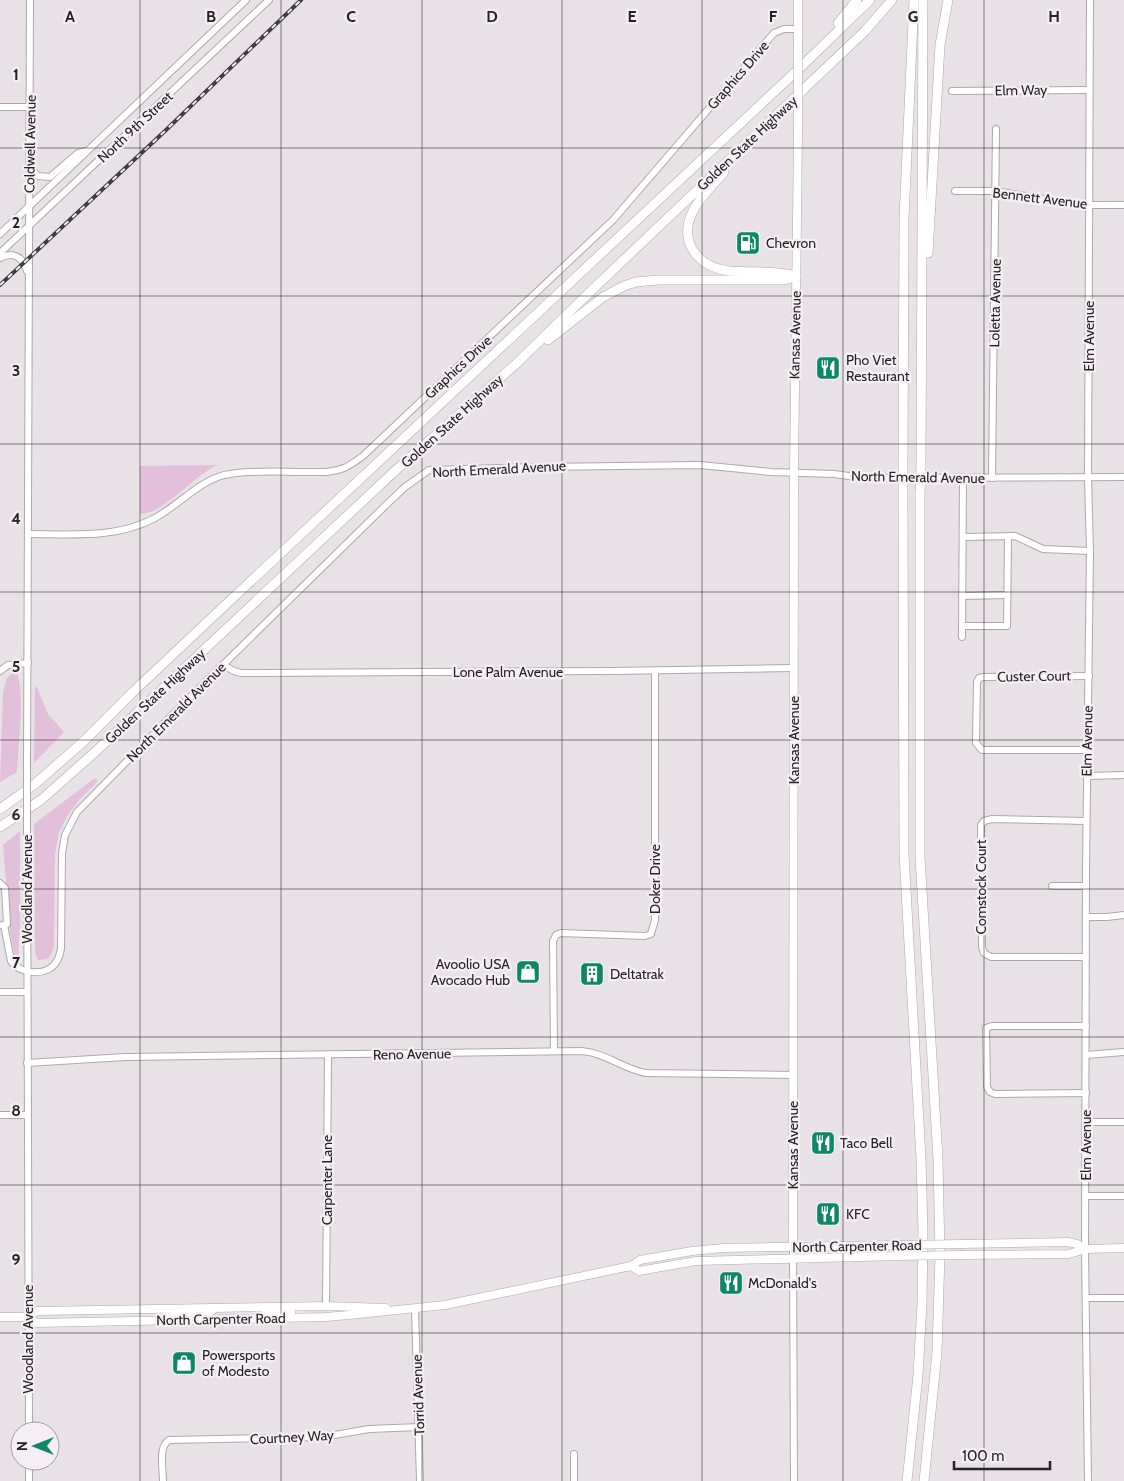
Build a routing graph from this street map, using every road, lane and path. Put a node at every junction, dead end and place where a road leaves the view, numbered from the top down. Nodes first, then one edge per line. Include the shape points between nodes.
1 (30, 0) edge
2 (246, 0) edge
3 (269, 0) edge
4 (798, 0) edge
5 (857, 0) edge
6 (870, 0) edge
7 (892, 0) edge
8 (914, 0) edge
9 (923, 0) edge
10 (948, 0) edge
11 (1090, 0) edge
12 (798, 28) junction
13 (805, 63) junction
14 (1089, 90) junction
15 (952, 91) dead end
16 (0, 107) edge
17 (30, 107) junction
18 (996, 129) dead end
19 (749, 142) junction
20 (88, 150) junction
21 (30, 167) junction
22 (955, 191) dead end
23 (996, 191) junction
24 (1089, 205) junction
25 (1124, 205) edge
26 (29, 206) junction
27 (29, 226) junction
28 (0, 234) edge
29 (0, 253) edge
30 (30, 257) joint
31 (0, 258) edge
32 (796, 276) junction
33 (29, 280) junction
34 (516, 364) junction
35 (922, 378) junction
36 (794, 472) junction
37 (1088, 477) junction
38 (1124, 477) edge
39 (963, 478) junction
40 (992, 478) junction
41 (28, 534) junction
42 (963, 537) junction
43 (1008, 537) junction
44 (1090, 551) junction
45 (1007, 595) junction
46 (962, 596) junction
47 (962, 626) junction
48 (962, 636) dead end
49 (28, 663) junction
50 (223, 665) junction
51 (794, 668) junction
52 (0, 671) edge
53 (655, 671) junction
54 (1088, 676) junction
55 (1088, 750) junction
56 (1124, 775) edge
57 (1087, 776) junction
58 (0, 809) edge
59 (1086, 821) junction
60 (0, 827) edge
61 (0, 883) edge
62 (1052, 886) dead end
63 (1086, 886) junction
64 (1124, 915) edge
65 (1086, 917) junction
66 (2, 925) edge
67 (1086, 957) junction
68 (28, 972) junction
69 (0, 992) edge
70 (27, 992) junction
71 (1086, 1026) junction
72 (554, 1051) junction
73 (1124, 1052) edge
74 (328, 1055) junction
75 (1086, 1055) junction
76 (27, 1063) junction
77 (793, 1076) junction
78 (1086, 1093) junction
79 (0, 1115) edge
80 (27, 1115) junction
81 (1086, 1122) junction
82 (1124, 1122) edge
83 (1086, 1196) junction
84 (1124, 1196) edge
85 (793, 1247) junction
86 (1124, 1248) edge
87 (1085, 1249) junction
88 (793, 1258) junction
89 (631, 1266) junction
90 (1087, 1298) junction
91 (1124, 1298) edge
92 (326, 1306) junction
93 (213, 1308) junction
94 (415, 1309) junction
95 (0, 1317) edge
96 (28, 1317) junction
97 (254, 1319) junction
98 (155, 1321) junction
99 (29, 1421) edge
100 (420, 1427) junction
101 (574, 1454) dead end
102 (163, 1481) edge
103 (420, 1481) edge
104 (574, 1481) edge
105 (794, 1481) edge
106 (907, 1481) edge
107 (924, 1481) edge
108 (1088, 1481) edge

1 - 17 street, Coldwell Avenue
2 - 20 street, North 9th Street
3 - 27 street, North 9th Street
4 - 12 main road, Kansas Avenue
5 - 13 highway
6 - 13 highway, Golden State Highway
7 - 19 highway, Golden State Highway via 865,31
8 - 106 highway, bridge via 904,243 904,854 923,1231 918,1375
9 - 35 highway
10 - 35 highway via 940,44
11 - 14 street, Elm Avenue
12 - 32 main road, Kansas Avenue, bridge
12 - 41 street, Graphics Drive via 774,33 607,226 354,463 323,472 224,475 204,484 153,519 124,530 90,534
13 - 58 highway, Golden State Highway via 228,602 84,741 35,784
14 - 15 street, Elm Way
14 - 24 street, Elm Avenue
16 - 17 street
17 - 21 street, Coldwell Avenue
18 - 23 street, Loletta Avenue
19 - 32 highway via 692,212 688,226 689,241 696,256 715,268
19 - 34 highway, Golden State Highway
20 - 21 street via 78,153 50,178 38,176
20 - 26 street, North 9th Street
21 - 26 street, Coldwell Avenue
22 - 23 street, Bennett Avenue
23 - 24 street, Bennett Avenue
23 - 40 street, Loletta Avenue
24 - 25 street, Bennett Avenue
24 - 37 street, Elm Avenue
26 - 27 street, Coldwell Avenue
26 - 28 street, North 9th Street
27 - 29 street, North 9th Street
27 - 30 street, Coldwell Avenue
30 - 33 street, Woodland Avenue
31 - 33 street via 9,254 17,256 24,262
32 - 34 highway via 784,280 647,280 624,286 603,298
32 - 36 main road, Kansas Avenue
33 - 41 street, Woodland Avenue
34 - 60 highway, Golden State Highway via 41,800
35 - 107 highway, bridge via 920,857 940,1231 937,1352
36 - 39 street, North Emerald Avenue via 863,478
36 - 50 street, North Emerald Avenue via 700,465 429,470 405,487
36 - 51 main road, Kansas Avenue
37 - 38 street, North Emerald Avenue
37 - 40 street, North Emerald Avenue
37 - 44 street, Elm Avenue
39 - 40 street, North Emerald Avenue
39 - 42 street
41 - 49 street, Woodland Avenue
42 - 43 street
42 - 46 street
43 - 44 street via 1021,538 1046,550
43 - 45 street
44 - 54 street, Elm Avenue
45 - 46 street
45 - 47 street via 1007,626
46 - 47 street
47 - 48 street
49 - 52 street via 8,665
49 - 68 street, Woodland Avenue, bridge
50 - 53 street, Lone Palm Avenue via 241,673
50 - 68 street, North Emerald Avenue via 77,812 62,853 59,956 50,969
51 - 53 street, Lone Palm Avenue
51 - 77 main road, Kansas Avenue
53 - 72 street, Doker Drive via 656,920 651,934 645,936 556,935 553,941
54 - 55 street, Elm Avenue
54 - 55 street, Custer Court via 979,678 976,743 982,750
55 - 57 street, Elm Avenue
56 - 57 street
57 - 59 street, Elm Avenue
59 - 63 street, Elm Avenue
59 - 67 street, Comstock Court via 992,819 981,825 984,953 991,957
61 - 66 street via 5,888 7,924
62 - 63 street
63 - 65 street, Elm Avenue
64 - 65 street
65 - 67 street, Elm Avenue
66 - 68 street via 11,961 19,970
67 - 71 street, Elm Avenue
68 - 70 street, Woodland Avenue
69 - 70 street
70 - 76 street, Woodland Avenue
71 - 75 street, Elm Avenue
71 - 78 street via 986,1028 987,1087 990,1092
72 - 74 street, Reno Avenue
72 - 77 street, Reno Avenue via 598,1053 646,1073
73 - 75 street
74 - 76 street, Reno Avenue via 125,1057
74 - 92 street, Carpenter Lane
75 - 78 street, Elm Avenue
76 - 80 street, Woodland Avenue
77 - 85 main road, Kansas Avenue
78 - 81 street, Elm Avenue
79 - 80 street
80 - 96 street, Woodland Avenue
81 - 82 street
81 - 83 street, Elm Avenue
83 - 84 street
83 - 87 street, Elm Avenue
85 - 87 main road, North Carpenter Road, bridge via 1068,1242
85 - 88 street, Kansas Avenue
85 - 89 main road, North Carpenter Road via 692,1251 640,1260
86 - 87 main road, North Carpenter Road
87 - 88 main road, North Carpenter Road, bridge via 1069,1254
87 - 90 street, Elm Avenue
88 - 89 main road, North Carpenter Road via 696,1261 639,1270
88 - 105 street, Kansas Avenue
89 - 94 main road, North Carpenter Road
90 - 91 street
90 - 108 street, Elm Avenue
92 - 93 main road, North Carpenter Road
92 - 94 main road, North Carpenter Road
92 - 97 main road via 320,1313 270,1313
93 - 96 main road, North Carpenter Road via 37,1311
93 - 98 main road via 208,1313 172,1314
94 - 97 main road, North Carpenter Road
94 - 100 street, Torrid Avenue
95 - 96 main road, North Carpenter Road
96 - 98 main road, North Carpenter Road via 37,1323
96 - 99 street, Woodland Avenue
97 - 98 main road, North Carpenter Road
100 - 102 street, Courtney Way via 369,1429 323,1437 171,1440 162,1449
100 - 103 street, Torrid Avenue
101 - 104 street

